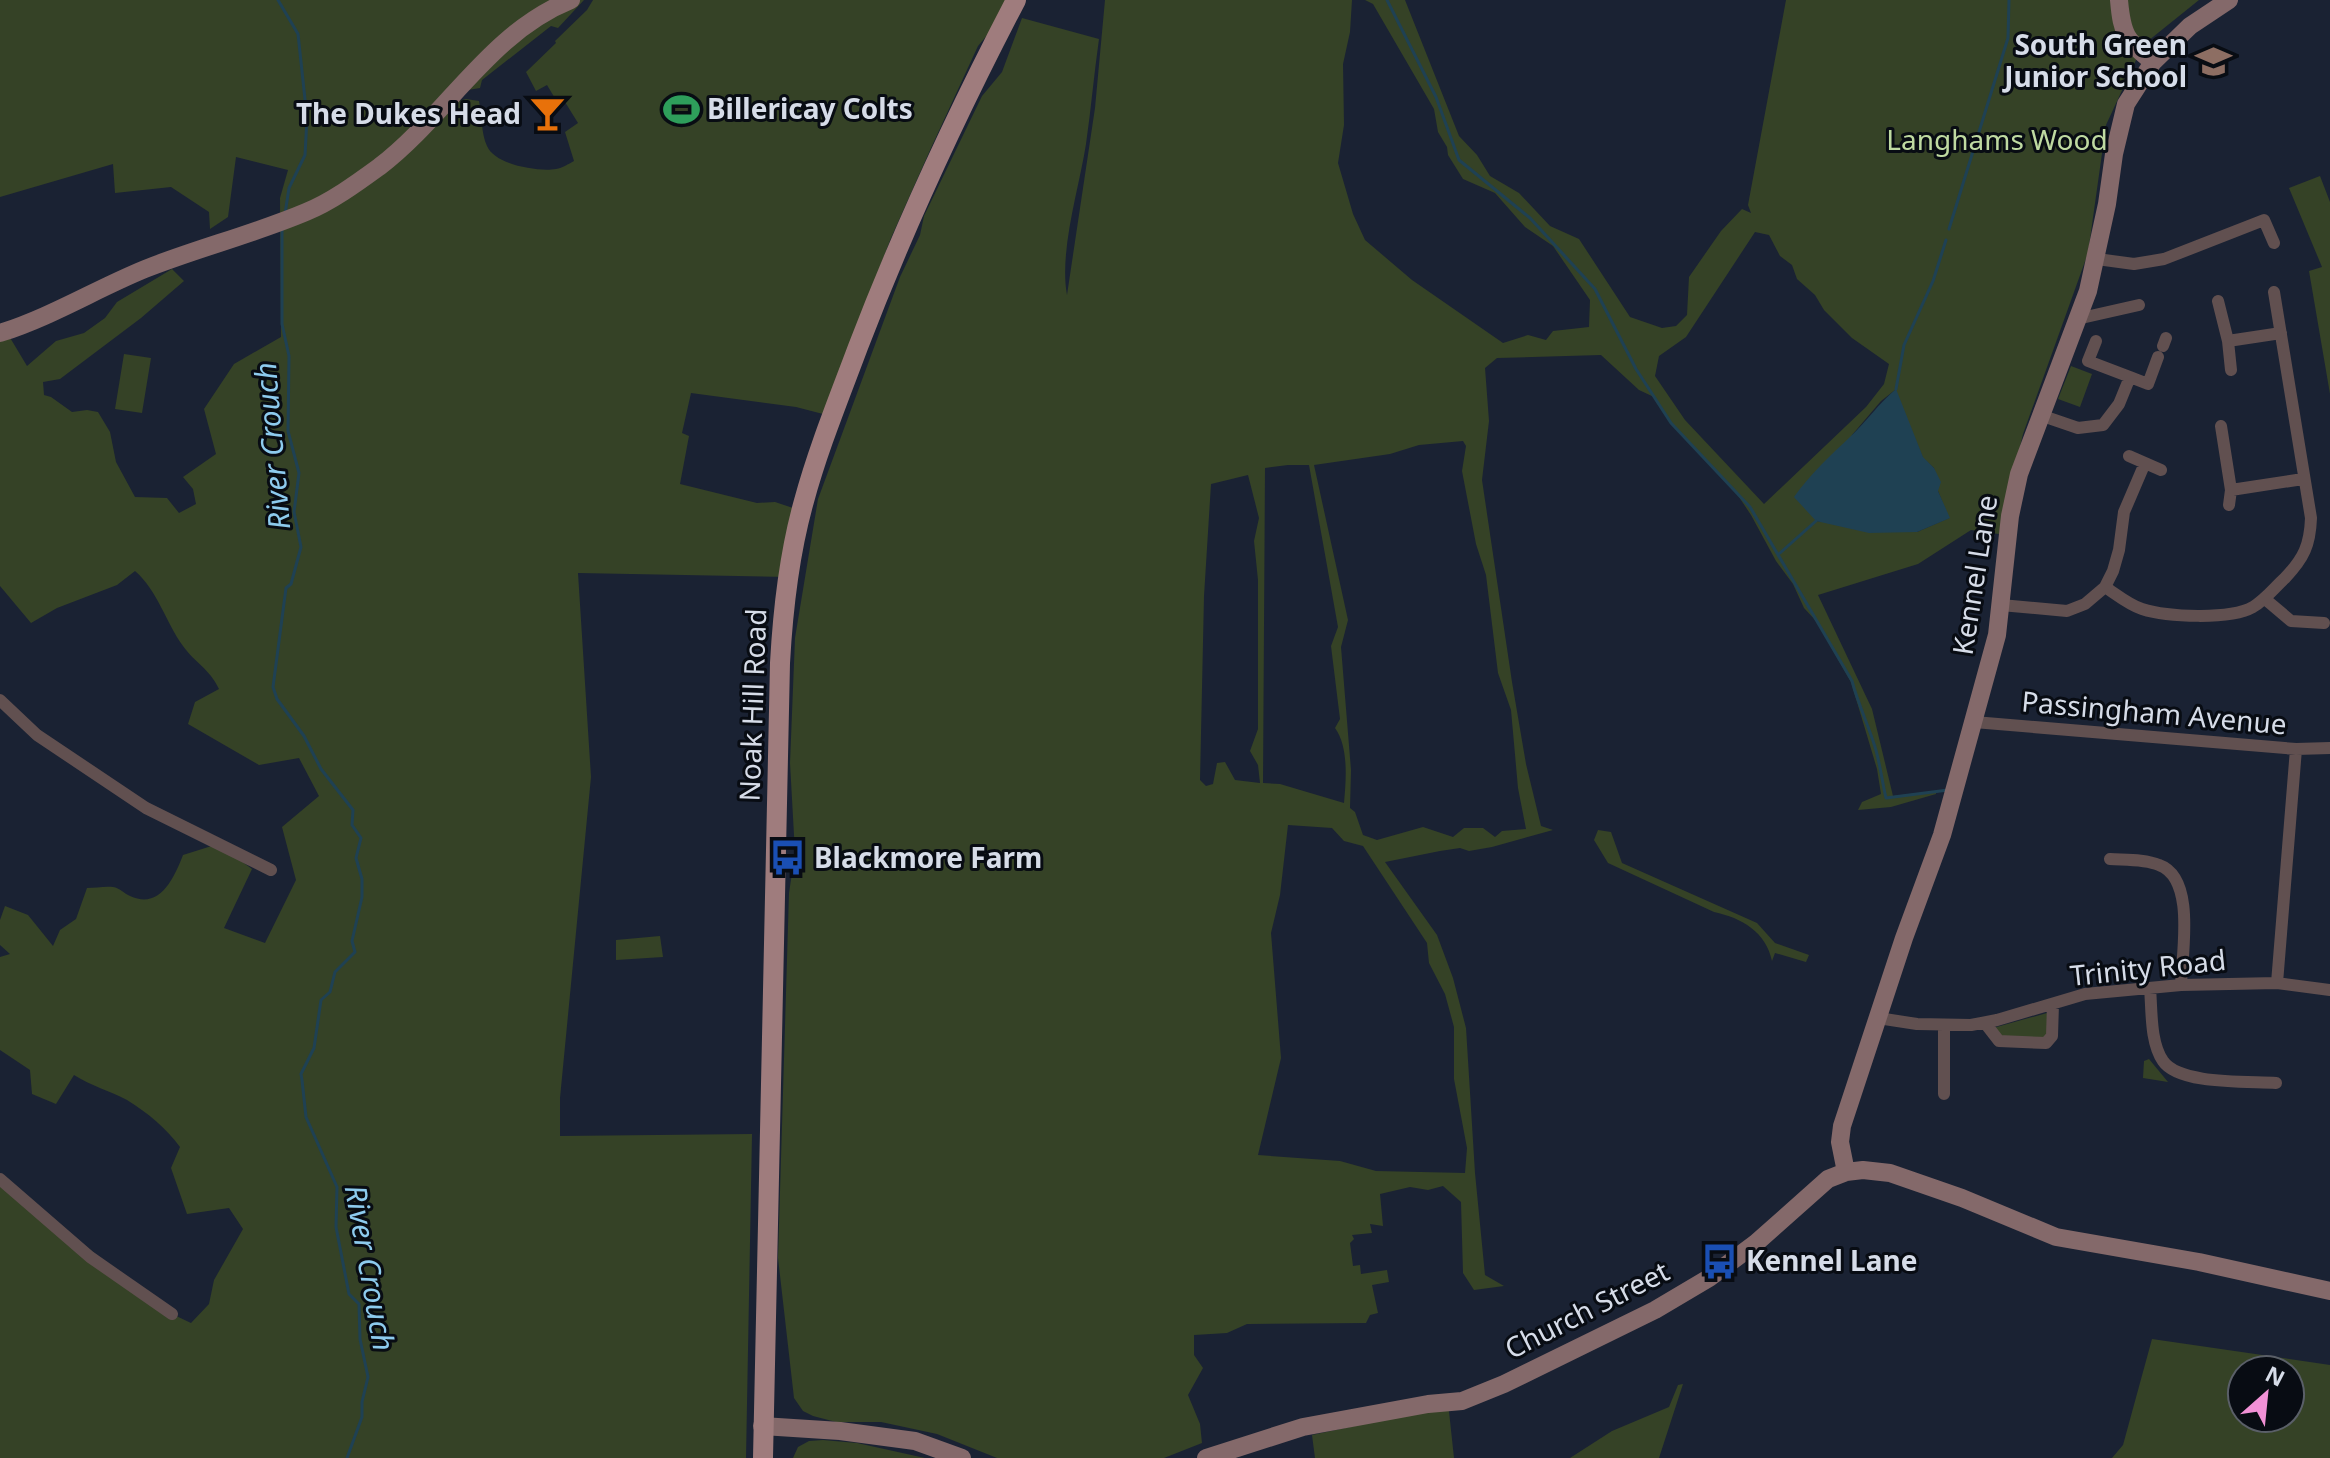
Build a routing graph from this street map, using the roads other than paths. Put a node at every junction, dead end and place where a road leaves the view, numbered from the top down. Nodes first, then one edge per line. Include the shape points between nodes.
1 (571, 0) edge
2 (1016, 0) edge
3 (2119, 0) edge
4 (2229, 0) edge
5 (2153, 62) junction
6 (2274, 243) dead end
7 (2097, 259) junction
8 (2274, 292) dead end
9 (2218, 301) dead end
10 (2139, 305) dead end
11 (2077, 319) junction
12 (0, 333) edge
13 (2281, 333) junction
14 (2096, 341) dead end
15 (2228, 341) junction
16 (2162, 347) dead end
17 (2231, 370) dead end
18 (2130, 377) junction
19 (2040, 415) junction
20 (2221, 426) dead end
21 (2129, 456) dead end
22 (2145, 463) junction
23 (2161, 470) dead end
24 (2303, 479) junction
25 (2231, 490) junction
26 (2229, 505) dead end
27 (2105, 587) junction
28 (2265, 599) junction
29 (2001, 605) junction
30 (2324, 623) dead end
31 (0, 700) edge
32 (1974, 722) junction
33 (2330, 748) edge
34 (2296, 749) junction
35 (2110, 859) dead end
36 (271, 870) dead end
37 (2277, 983) junction
38 (2181, 985) junction
39 (2150, 988) junction
40 (2330, 990) edge
41 (2053, 1004) junction
42 (1878, 1018) junction
43 (1985, 1023) junction
44 (1944, 1026) junction
45 (2276, 1083) dead end
46 (1944, 1094) dead end
47 (1846, 1172) junction
48 (0, 1179) edge
49 (2330, 1291) edge
50 (172, 1314) dead end
51 (762, 1426) junction
52 (1213, 1457) edge
53 (763, 1458) edge
54 (962, 1458) edge

1 - 12 street via 510,37 379,167 308,211 141,271
2 - 51 main road, Noak Hill Road via 961,105 891,263 823,439 787,581 780,663
3 - 5 street via 2124,34
4 - 5 street, Kennel Lane via 2190,26
5 - 7 street, Kennel Lane via 2126,104
6 - 7 street via 2264,220 2164,259 2134,264
7 - 11 street, Kennel Lane
8 - 13 street
9 - 15 street
10 - 11 street
11 - 19 street, Kennel Lane
13 - 15 street
13 - 24 street
14 - 18 street via 2088,361
15 - 17 street
16 - 18 street via 2148,384
18 - 19 street via 2103,425 2078,428
19 - 29 street, Kennel Lane via 2010,516
20 - 25 street
21 - 22 street
22 - 23 street
22 - 27 street via 2124,512 2119,550
24 - 25 street
24 - 28 street via 2311,540 2300,563
25 - 26 street
27 - 28 street via 2141,609 2189,615 2235,614
27 - 29 street via 2067,611
28 - 30 street via 2291,621
29 - 32 street, Kennel Lane
31 - 36 street via 37,735 146,808
32 - 34 street, Passingham Avenue
32 - 42 street, Kennel Lane via 1942,835
33 - 34 street, Passingham Avenue
34 - 37 street
35 - 38 street via 2159,865 2181,885
37 - 38 street, Trinity Road
37 - 40 street, Trinity Road
38 - 39 street, Trinity Road
39 - 41 street, Trinity Road via 2085,994
39 - 45 street via 2155,1041 2169,1068 2183,1076
41 - 43 street, Trinity Road
41 - 43 street via 2052,1036 2046,1043 1999,1041
42 - 44 street, Trinity Road
42 - 47 street, Kennel Lane via 1842,1126
43 - 44 street, Trinity Road
44 - 46 street
47 - 49 street via 1890,1173 2056,1237
47 - 52 street, Church Street via 1828,1179 1709,1278 1504,1384 1462,1401 1303,1427
48 - 50 street via 90,1257
51 - 53 main road, Noak Hill Road
51 - 54 street via 915,1441

